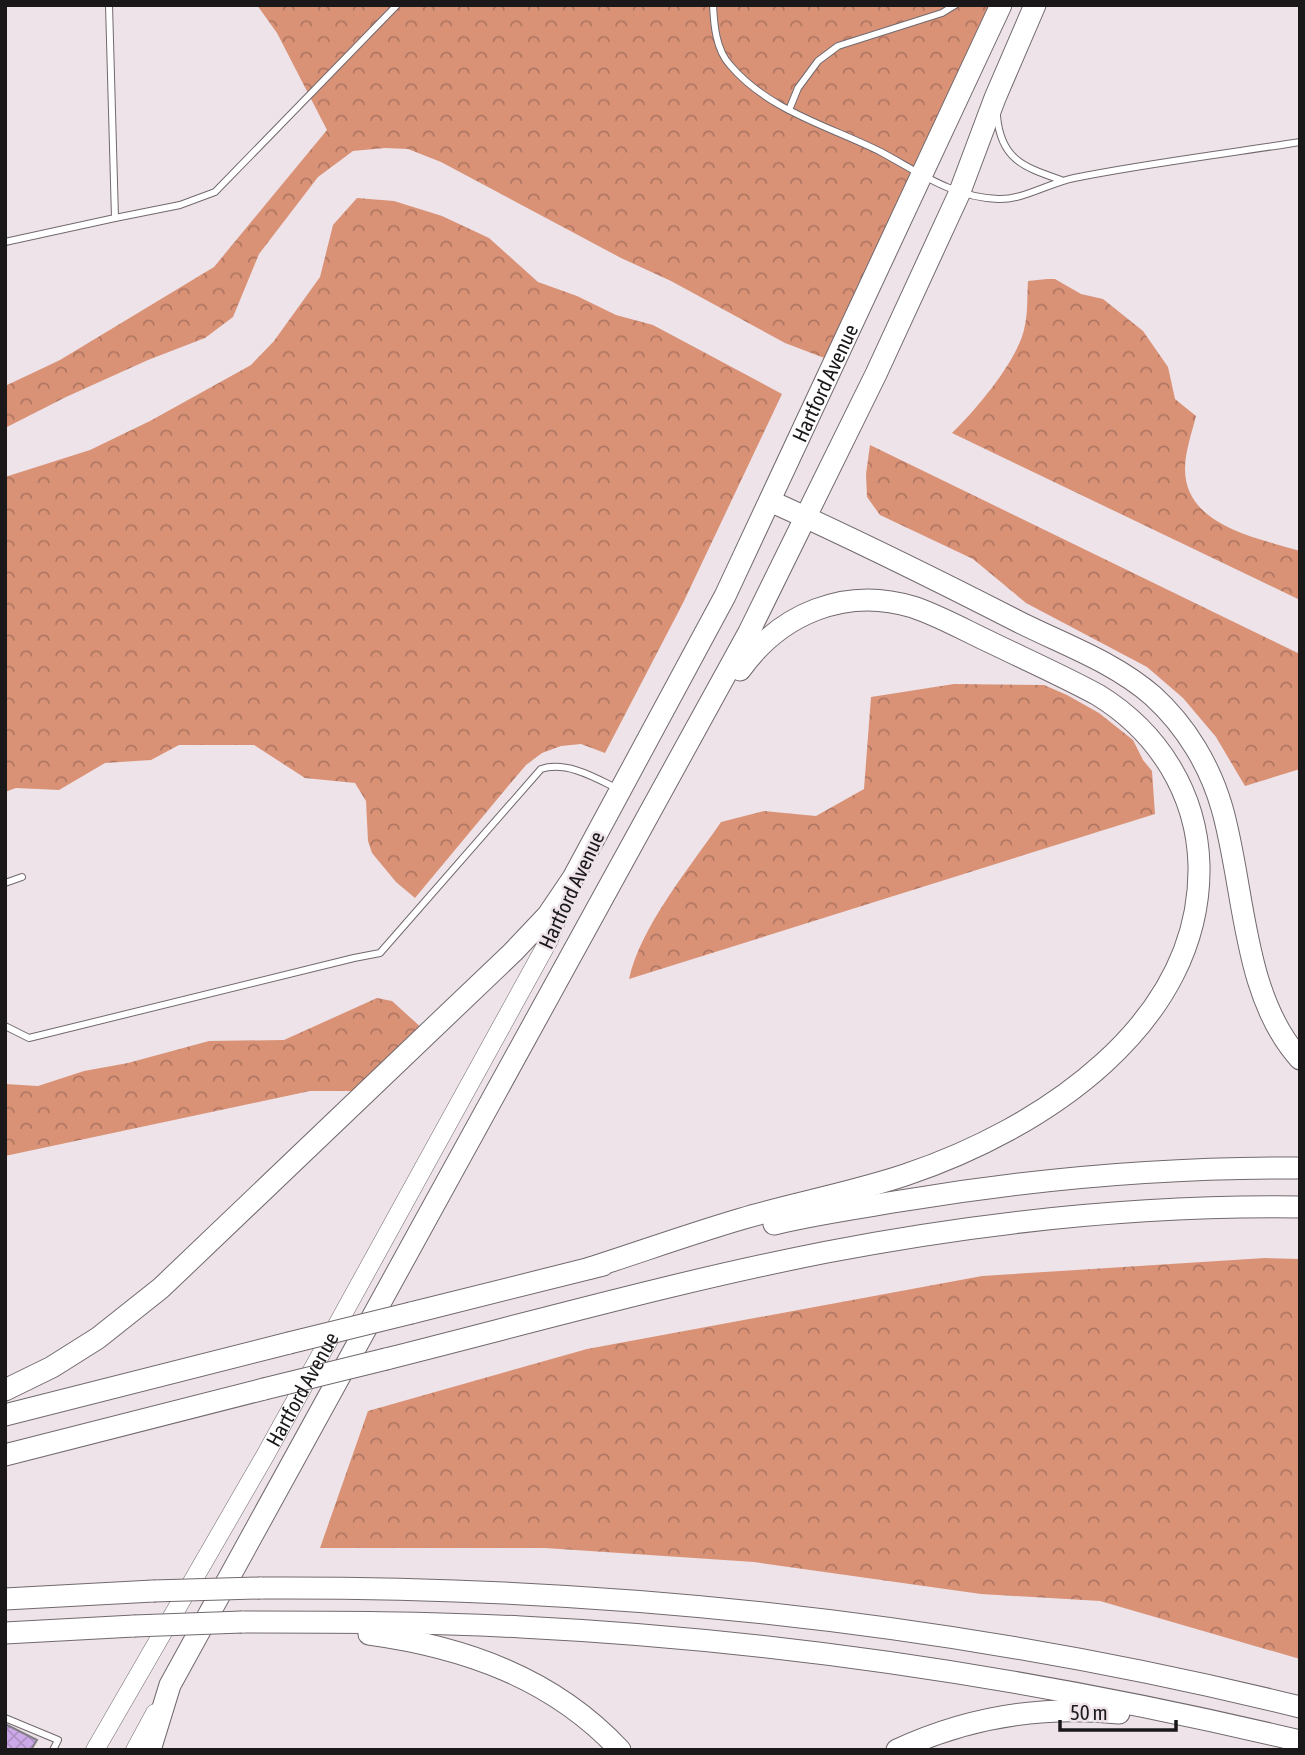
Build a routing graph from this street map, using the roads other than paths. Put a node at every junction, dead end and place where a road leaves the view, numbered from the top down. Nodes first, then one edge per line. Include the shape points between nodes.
1 (109, 5) edge
2 (397, 5) edge
3 (713, 5) edge
4 (955, 5) edge
5 (1001, 5) edge
6 (1035, 5) edge
7 (995, 98) junction
8 (789, 110) junction
9 (1300, 142) edge
10 (921, 175) junction
11 (1061, 180) junction
12 (959, 194) junction
13 (115, 218) junction
14 (5, 242) edge
15 (771, 501) junction
16 (805, 517) junction
17 (695, 732) junction
18 (621, 790) junction
19 (579, 867) junction
20 (22, 877) dead end
21 (5, 883) edge
22 (5, 1026) edge
23 (1300, 1059) edge
24 (1300, 1168) edge
25 (1300, 1207) edge
26 (590, 1268) junction
27 (5, 1390) edge
28 (5, 1415) edge
29 (5, 1455) edge
30 (5, 1599) edge
31 (242, 1622) junction
32 (5, 1633) edge
33 (170, 1685) junction
34 (1300, 1707) edge
35 (5, 1718) edge
36 (1300, 1742) edge
37 (52, 1750) edge
38 (95, 1750) edge
39 (135, 1750) edge
40 (150, 1750) edge
41 (620, 1750) edge
42 (897, 1750) edge

1 - 13 lane
2 - 13 lane via 215,192 180,205
3 - 8 lane via 715,32 728,64 757,91
4 - 8 lane via 838,46 818,61
5 - 10 highway, Hartford Avenue
6 - 7 highway, Hartford Avenue
7 - 11 lane via 1008,152 1031,170
7 - 12 highway, Hartford Avenue
8 - 10 lane
9 - 11 lane
10 - 12 lane
10 - 15 highway, Hartford Avenue
11 - 12 lane via 1001,200
12 - 16 highway, Hartford Avenue
13 - 14 lane
15 - 16 highway
15 - 18 highway, Hartford Avenue
16 - 17 highway, Hartford Avenue
16 - 23 highway via 1113,667 1168,711 1198,750 1218,794 1259,984 1277,1028
17 - 26 highway via 752,655 796,617 854,600 916,608 1098,695 1145,732 1171,767 1193,818 1199,861 1196,905 1179,960 1140,1024 1095,1072 1037,1113 984,1143 906,1175 740,1219
17 - 33 highway, Hartford Avenue
18 - 19 highway, Hartford Avenue
18 - 22 lane via 573,770 552,765 541,769 380,954 29,1038
19 - 27 highway via 554,908 530,935 161,1288 75,1353
19 - 38 main road, Hartford Avenue via 549,940 266,1454
20 - 21 lane
24 - 26 highway via 1164,1171 987,1187 779,1223
25 - 29 highway, bridge via 1107,1214 996,1225 771,1264
26 - 28 highway, bridge
30 - 34 highway, bridge via 260,1588 409,1589 682,1605 795,1616 1042,1653
31 - 32 highway, bridge
31 - 36 highway via 521,1627 748,1645 1031,1685
31 - 41 highway via 391,1637 474,1656 548,1691
33 - 39 main road, Hartford Avenue
33 - 40 highway
35 - 37 lane via 58,1740
36 - 42 highway via 1129,1715 1047,1710 964,1724

